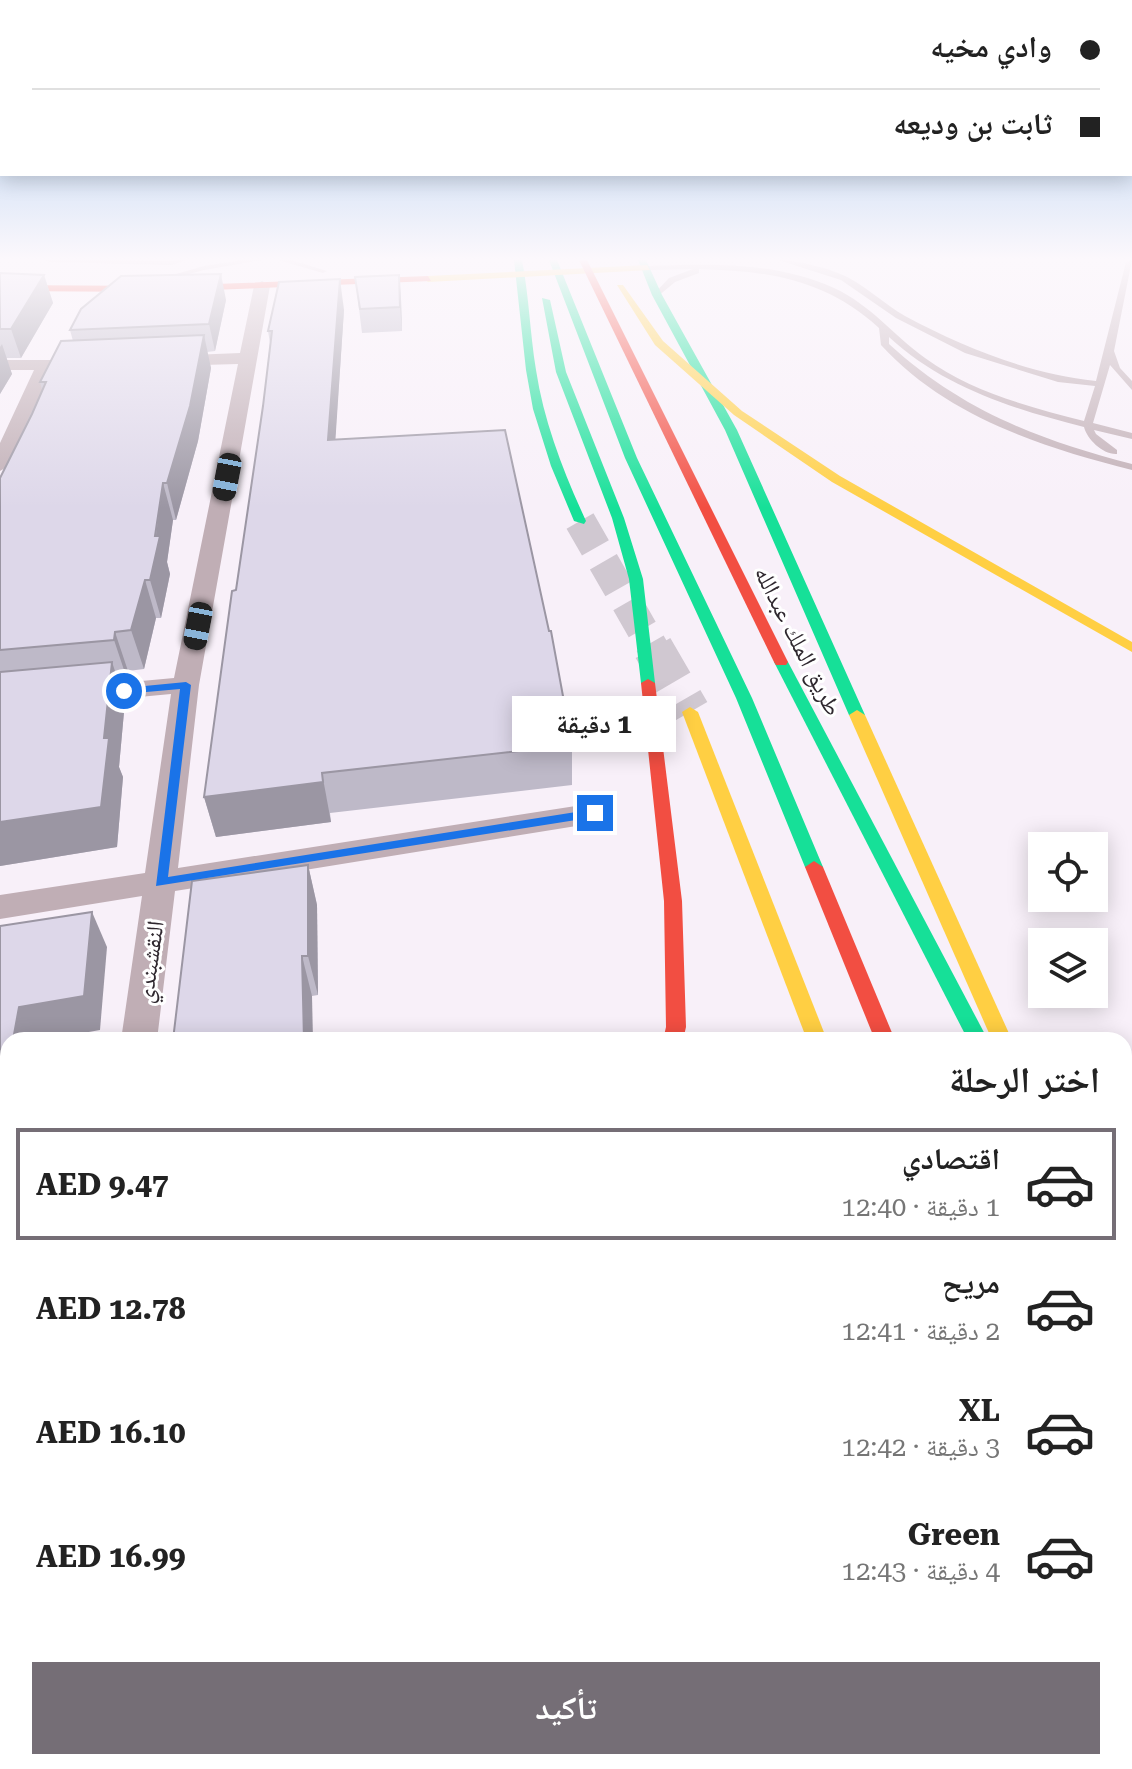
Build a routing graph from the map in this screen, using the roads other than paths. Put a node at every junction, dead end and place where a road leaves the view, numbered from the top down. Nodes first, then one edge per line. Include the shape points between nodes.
1 (253, 343) edge
2 (528, 343) edge
3 (555, 343) edge
4 (586, 343) edge
5 (624, 343) edge
6 (659, 343) edge
7 (683, 343) edge
8 (885, 343) edge
9 (902, 343) edge
10 (951, 343) edge
11 (1112, 343) edge
12 (1110, 351) junction
13 (250, 358) junction
14 (156, 362) edge
15 (108, 364) edge
16 (0, 365) edge
17 (929, 365) junction
18 (45, 367) junction
19 (1100, 384) junction
20 (1132, 387) edge
21 (1088, 425) junction
22 (1132, 436) edge
23 (1113, 452) junction
24 (1132, 457) edge
25 (0, 465) edge
26 (1132, 467) edge
27 (580, 521) tunnel mouth
28 (1132, 648) edge
29 (186, 685) junction
30 (0, 702) edge
31 (690, 712) tunnel mouth
32 (595, 813) dead end
33 (161, 883) junction
34 (0, 907) edge
35 (140, 1032) edge
36 (675, 1032) edge
37 (814, 1032) edge
38 (882, 1032) edge
39 (974, 1032) edge
40 (998, 1032) edge

1 - 13 street, النقشبندي
2 - 27 main road via 565,489
3 - 36 main road via 561,372 636,579 673,901
4 - 38 main road via 631,458 744,698
5 - 39 main road, طريق الملك عبدالله via 796,692
6 - 28 main road via 738,413 836,479
7 - 40 main road via 731,430
8 - 26 lane via 904,365 954,402 996,424
9 - 17 lane
10 - 19 lane via 1061,380
11 - 12 lane
12 - 19 lane
12 - 20 lane via 1116,369
13 - 14 street
13 - 29 street, النقشبندي
15 - 18 street
16 - 18 street
17 - 21 lane via 996,397
17 - 23 lane via 940,381 1001,418
18 - 25 street
19 - 21 lane
21 - 22 lane
21 - 23 lane via 1091,435
23 - 24 lane
29 - 30 street
29 - 33 street, النقشبندي
31 - 37 main road
32 - 33 street
33 - 34 street
33 - 35 street, النقشبندي

